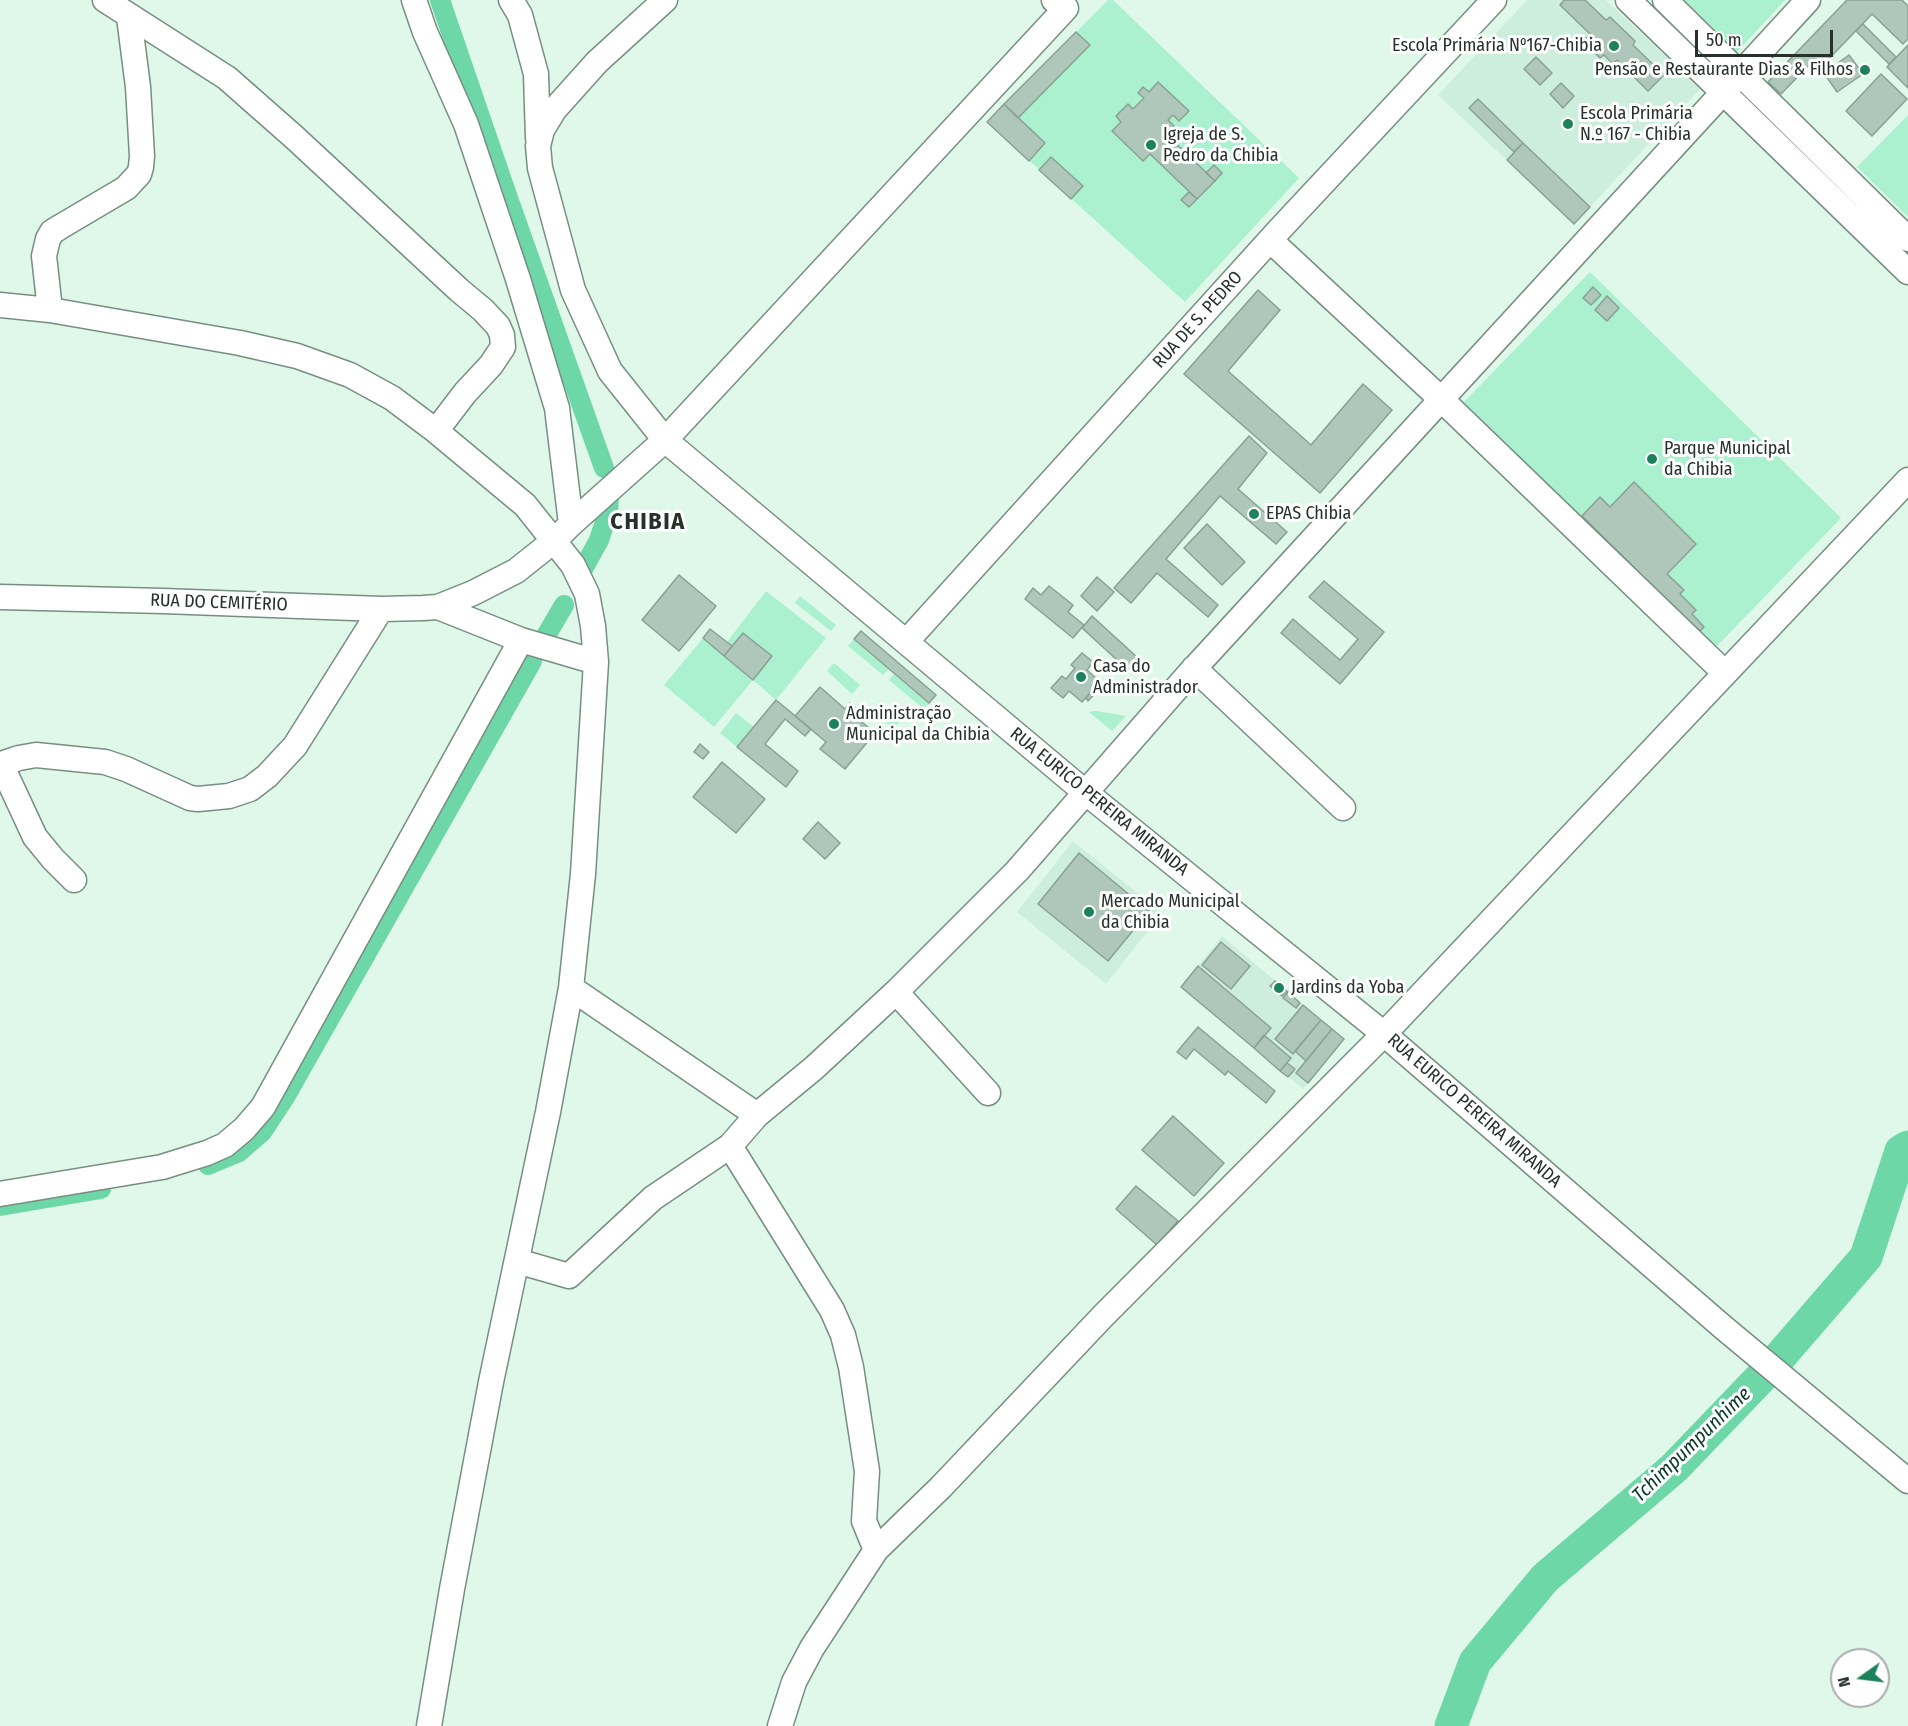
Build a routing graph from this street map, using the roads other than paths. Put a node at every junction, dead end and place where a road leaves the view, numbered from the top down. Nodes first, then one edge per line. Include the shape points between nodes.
1 (105, 0) edge
2 (414, 0) edge
3 (511, 0) edge
4 (665, 0) edge
5 (1494, 0) edge
6 (1628, 0) edge
7 (1665, 0) edge
8 (1808, 0) edge
9 (1064, 3) edge
10 (129, 17) junction
11 (1740, 73) junction
12 (1722, 92) junction
13 (537, 146) junction
14 (1908, 239) edge
15 (1270, 240) junction
16 (1908, 273) edge
17 (0, 305) edge
18 (50, 310) junction
19 (1442, 399) junction
20 (436, 431) junction
21 (665, 440) junction
22 (1908, 480) edge
23 (563, 532) junction
24 (0, 597) edge
25 (438, 607) junction
26 (381, 609) junction
27 (521, 640) junction
28 (906, 642) junction
29 (596, 662) junction
30 (1194, 668) junction
31 (1725, 673) junction
32 (0, 763) edge
33 (1085, 792) junction
34 (1344, 808) dead end
35 (74, 880) dead end
36 (571, 988) junction
37 (896, 992) junction
38 (1384, 1034) junction
39 (988, 1093) dead end
40 (757, 1115) junction
41 (730, 1146) junction
42 (0, 1194) edge
43 (517, 1261) junction
44 (1908, 1482) edge
45 (876, 1550) junction
46 (429, 1726) edge
47 (780, 1726) edge

1 - 10 street
2 - 23 street via 466,124 557,408
3 - 13 street, RUA EURICO PEREIRA MIRANDA via 520,15 536,74
4 - 13 street via 597,62 554,110
5 - 15 street, RUA DE S. PEDRO
6 - 12 street
7 - 11 street
8 - 11 street
9 - 21 street
10 - 18 street via 138,87 141,167 126,188 52,232 44,256
10 - 20 street via 227,78 498,326 503,347
11 - 12 street
11 - 14 street
12 - 16 street
12 - 19 street
13 - 21 street, RUA EURICO PEREIRA MIRANDA via 573,290 610,371
15 - 19 street
15 - 28 street, RUA DE S. PEDRO
17 - 18 street
18 - 20 street via 297,356 350,375
19 - 30 street
19 - 31 street
20 - 23 street
21 - 23 street
21 - 28 street, RUA EURICO PEREIRA MIRANDA
22 - 31 street
23 - 25 street via 516,572
23 - 29 street via 586,594
24 - 26 street, RUA DO CEMITÉRIO
25 - 26 street, RUA DO CEMITÉRIO
25 - 27 street
26 - 32 street via 296,746 250,789 198,799 105,762 36,755
27 - 29 street
27 - 42 street via 263,1107 244,1129 207,1154 162,1167
28 - 33 street, RUA EURICO PEREIRA MIRANDA
29 - 36 street via 583,874
30 - 33 street
30 - 34 street
31 - 38 street
32 - 35 street via 35,837
33 - 37 street via 1017,871
33 - 38 street, RUA EURICO PEREIRA MIRANDA
36 - 40 street
36 - 43 street
37 - 39 street
37 - 40 street
38 - 44 street, RUA EURICO PEREIRA MIRANDA
38 - 45 street
40 - 41 street
41 - 43 street via 654,1198 569,1275
41 - 45 street via 832,1310 843,1335 867,1471 864,1521
43 - 46 street
45 - 47 street via 812,1648 794,1682

